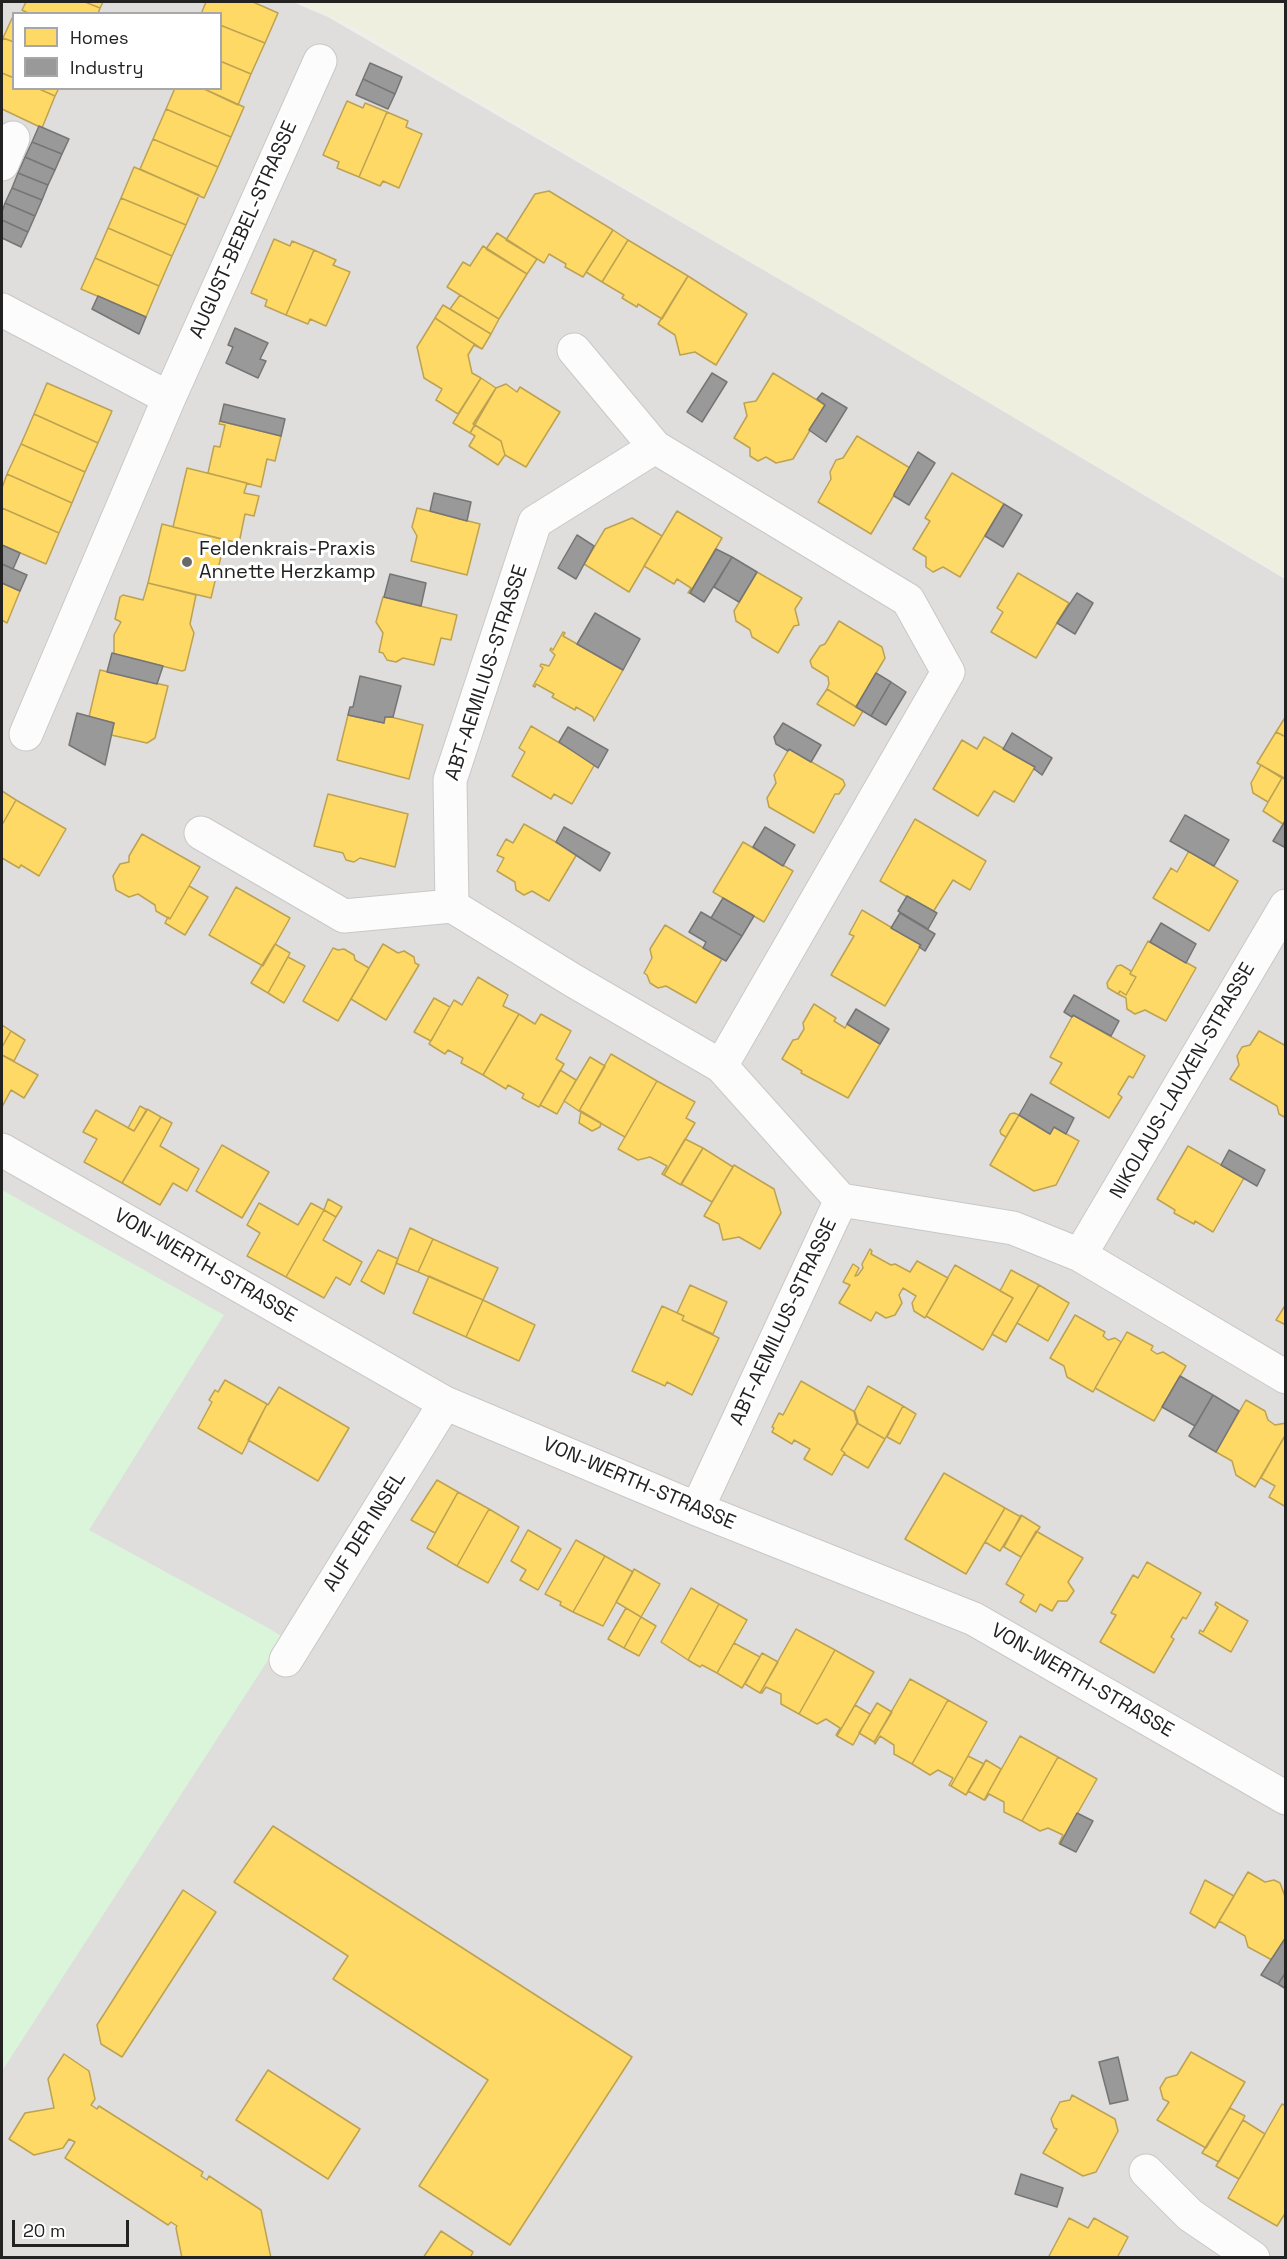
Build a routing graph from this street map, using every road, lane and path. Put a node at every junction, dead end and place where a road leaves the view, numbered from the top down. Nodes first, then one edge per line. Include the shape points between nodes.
1 (320, 61) dead end
2 (2, 310) edge
3 (574, 350) dead end
4 (169, 398) junction
5 (655, 447) junction
6 (26, 734) dead end
7 (201, 833) dead end
8 (452, 906) junction
9 (1286, 906) edge
10 (721, 1066) junction
11 (2, 1150) edge
12 (841, 1200) junction
13 (1080, 1255) junction
14 (1286, 1377) edge
15 (444, 1403) junction
16 (697, 1509) junction
17 (286, 1660) dead end
18 (1286, 1798) edge
19 (1146, 2171) dead end
20 (1253, 2258) edge

1 - 4 street, AUGUST-BEBEL-STRASSE
2 - 4 street
3 - 5 street
4 - 6 street, AUGUST-BEBEL-STRASSE
5 - 8 street, ABT-AEMILIUS-STRASSE via 535,522 450,780
5 - 10 street via 908,600 948,672
7 - 8 street via 344,916
8 - 10 street, ABT-AEMILIUS-STRASSE
9 - 13 street, NIKOLAUS-LAUXEN-STRASSE
10 - 12 street, ABT-AEMILIUS-STRASSE
11 - 15 street, VON-WERTH-STRASSE
12 - 13 street via 1013,1228
12 - 16 street, ABT-AEMILIUS-STRASSE
13 - 14 street
15 - 16 street, VON-WERTH-STRASSE
15 - 17 street, AUF DER INSEL
16 - 18 street, VON-WERTH-STRASSE via 974,1619
19 - 20 street via 1190,2215

